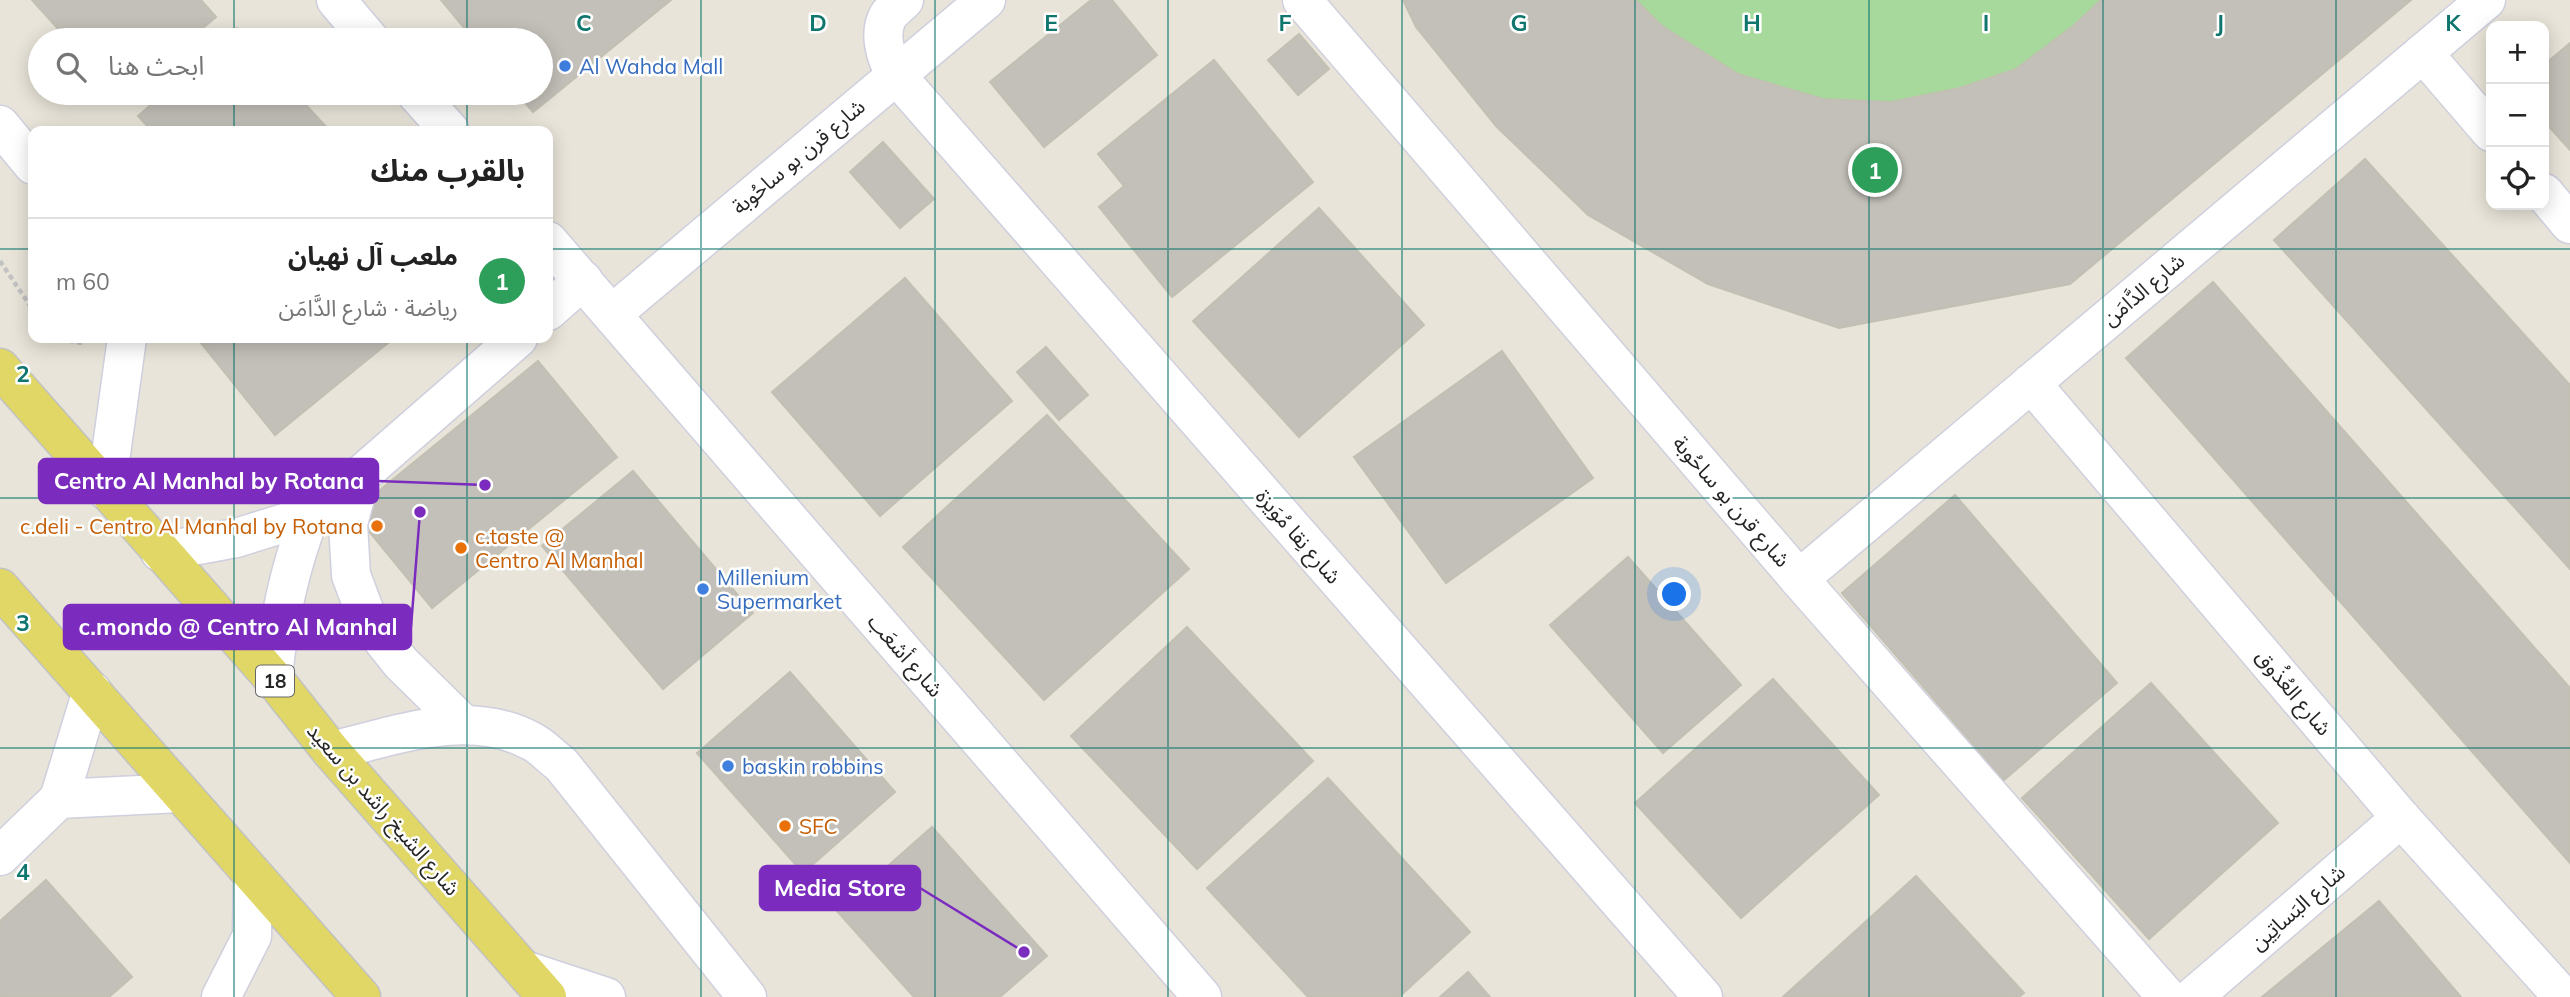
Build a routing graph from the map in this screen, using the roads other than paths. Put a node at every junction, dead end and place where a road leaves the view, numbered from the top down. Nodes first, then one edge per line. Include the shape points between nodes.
1 (336, 0) edge
2 (904, 0) edge
3 (986, 0) edge
4 (1301, 0) edge
5 (2486, 0) edge
6 (360, 28) edge
7 (2423, 53) junction
8 (895, 74) junction
9 (427, 105) edge
10 (0, 125) edge
11 (446, 126) edge
12 (2486, 126) edge
13 (28, 159) edge
14 (2549, 199) edge
15 (2570, 224) edge
16 (553, 247) edge
17 (583, 280) junction
18 (553, 307) edge
19 (612, 314) junction
20 (111, 343) edge
21 (512, 343) edge
22 (0, 368) edge
23 (2031, 383) junction
24 (361, 475) junction
25 (106, 490) junction
26 (310, 515) junction
27 (160, 552) junction
28 (1799, 579) junction
29 (0, 588) edge
30 (272, 678) junction
31 (92, 691) junction
32 (463, 724) junction
33 (331, 751) junction
34 (180, 793) junction
35 (59, 799) junction
36 (2401, 818) junction
37 (0, 856) edge
38 (253, 874) junction
39 (536, 984) edge
40 (221, 997) edge
41 (361, 997) edge
42 (607, 997) edge
43 (747, 997) edge
44 (1202, 997) edge
45 (1703, 997) edge
46 (2167, 997) edge
47 (2193, 997) edge
48 (2563, 997) edge

1 - 6 street
2 - 8 street via 888,15 884,30 887,60
3 - 8 street, شارع قرن بو ساحُوبة
4 - 28 street, شارع قرن بو ساحُوبة
5 - 7 street, شارع الدَّامَن
7 - 12 street
7 - 23 street, شارع الدَّامَن
8 - 19 street, شارع قرن بو ساحُوبة
8 - 45 street, شارع نِقا مُوَيزة
9 - 11 street
10 - 13 street
14 - 15 street
16 - 17 street, شارع أشعَب
17 - 18 street
17 - 19 street, شارع أشعَب
19 - 44 street, شارع أشعَب
20 - 25 street
21 - 24 street
22 - 25 main road, شارع الشيخ راشد بن سعيد / 18
23 - 28 street, شارع الدَّامَن
23 - 36 street, شارع العُذُوق
24 - 26 street
24 - 32 street via 348,524 351,575 369,623 401,663
25 - 27 main road, شارع الشيخ راشد بن سعيد / 18
26 - 27 street via 236,538
26 - 30 street via 284,595
27 - 30 main road, شارع الشيخ راشد بن سعيد / 18
28 - 46 street, شارع قرن بو ساحُوبة
29 - 31 main road
30 - 33 main road, شارع الشيخ راشد بن سعيد / 18
31 - 34 main road
31 - 35 street
32 - 33 street
32 - 43 street via 499,728 533,741 561,764
33 - 39 main road, شارع الشيخ راشد بن سعيد / 18
34 - 35 street
34 - 38 main road
35 - 37 street
36 - 47 street, شارع البَساتِين
36 - 48 street, شارع العُذُوق
38 - 40 street via 252,936
38 - 41 main road
39 - 42 street

